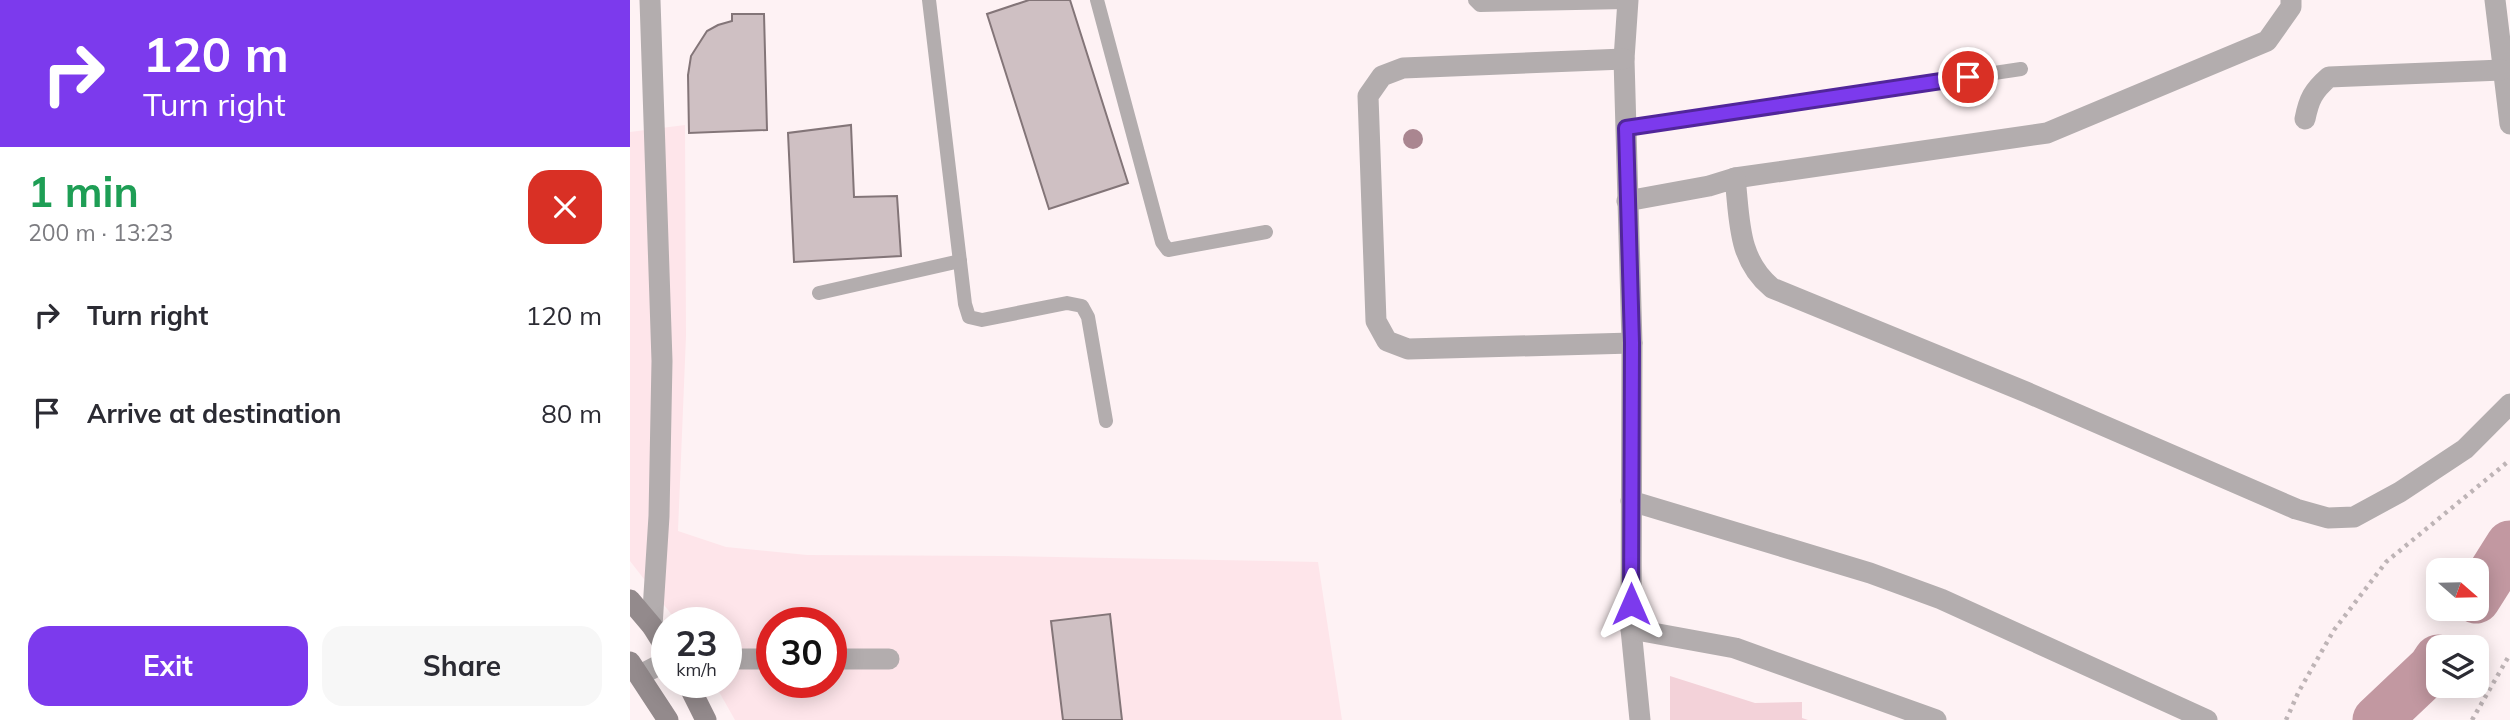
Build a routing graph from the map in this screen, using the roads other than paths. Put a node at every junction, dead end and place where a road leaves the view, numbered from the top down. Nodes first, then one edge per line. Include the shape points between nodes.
1 (650, 0) edge
2 (929, 0) edge
3 (1097, 0) edge
4 (1475, 0) edge
5 (2291, 0) edge
6 (2495, 0) edge
7 (1628, 1) edge
8 (1592, 2) edge
9 (2505, 48) edge
10 (1624, 59) junction
11 (2021, 69) dead end
12 (2502, 70) junction
13 (2305, 119) dead end
14 (2510, 124) edge
15 (1626, 128) junction
16 (1735, 178) junction
17 (1627, 201) junction
18 (1266, 232) dead end
19 (960, 261) junction
20 (819, 293) dead end
21 (1632, 343) junction
22 (2510, 404) edge
23 (1107, 421) dead end
24 (1631, 501) junction
25 (630, 600) edge
26 (653, 607) edge
27 (651, 625) edge
28 (1631, 629) junction
29 (847, 659) edge
30 (889, 659) dead end
31 (635, 669) edge
32 (695, 698) edge
33 (668, 720) edge
34 (706, 720) edge
35 (1640, 720) edge
36 (1936, 720) edge
37 (2207, 720) edge

1 - 26 street via 662,361
2 - 19 lane
3 - 18 lane via 1162,242 1168,250
4 - 8 lane via 1480,5
5 - 16 street via 2291,7 2267,41 2047,133
6 - 9 street
7 - 8 lane
7 - 10 street
9 - 12 street
10 - 15 street
10 - 21 street via 1403,68 1382,76 1368,96 1376,321 1387,341 1408,349
11 - 15 lane
12 - 13 street via 2329,77 2308,101
12 - 14 street
15 - 17 street
16 - 17 street
16 - 22 street via 1742,242 1756,275 1772,288 2296,509 2328,518 2354,517 2465,449
17 - 21 street
19 - 20 lane
19 - 23 lane via 969,317 982,320 1067,303 1082,306 1088,317
21 - 24 street
24 - 28 street
24 - 37 street via 1941,599
25 - 27 main road
28 - 35 street
28 - 36 street via 1735,648
29 - 30 street
31 - 33 main road
32 - 34 main road

